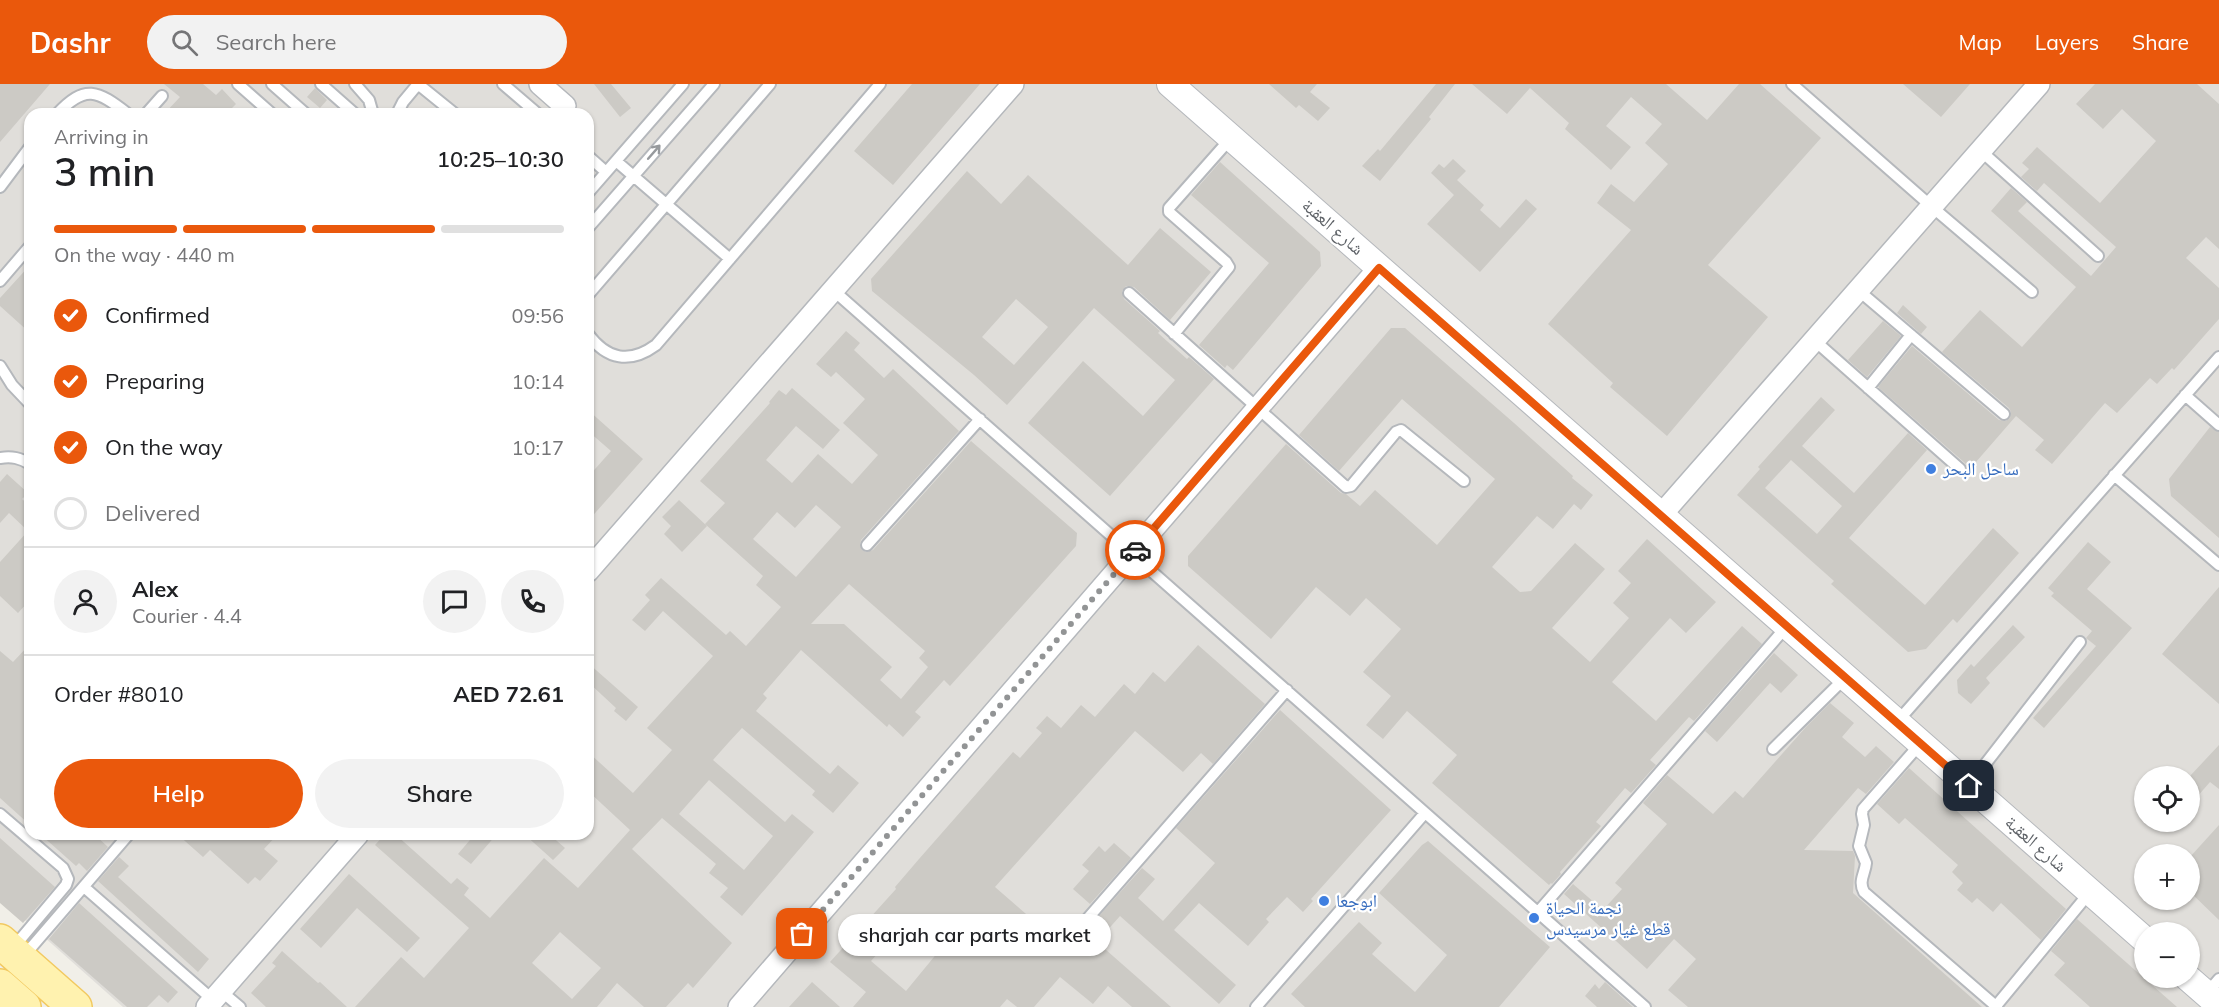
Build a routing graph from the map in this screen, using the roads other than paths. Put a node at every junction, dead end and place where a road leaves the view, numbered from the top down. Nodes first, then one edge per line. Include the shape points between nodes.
1 (238, 84) edge
2 (272, 84) edge
3 (321, 84) edge
4 (355, 84) edge
5 (418, 84) edge
6 (503, 84) edge
7 (540, 84) edge
8 (683, 84) edge
9 (714, 84) edge
10 (770, 84) edge
11 (880, 84) edge
12 (1013, 84) edge
13 (1170, 84) edge
14 (1792, 84) edge
15 (2039, 84) edge
16 (162, 96) dead end
17 (565, 106) dead end
18 (62, 108) edge
19 (120, 108) edge
20 (151, 108) edge
21 (265, 108) edge
22 (299, 108) edge
23 (348, 108) edge
24 (371, 108) edge
25 (400, 108) edge
26 (447, 108) edge
27 (531, 108) edge
28 (1231, 138) junction
29 (1981, 151) junction
30 (24, 155) edge
31 (594, 161) edge
32 (616, 161) junction
33 (606, 172) junction
34 (633, 176) junction
35 (594, 186) edge
36 (0, 187) edge
37 (666, 205) junction
38 (1931, 206) junction
39 (594, 221) edge
40 (24, 253) edge
41 (2098, 256) dead end
42 (730, 259) junction
43 (1379, 268) junction
44 (0, 281) edge
45 (594, 288) edge
46 (834, 290) junction
47 (1858, 290) junction
48 (2032, 292) dead end
49 (1129, 293) dead end
50 (1174, 334) junction
51 (1911, 335) junction
52 (1814, 340) junction
53 (594, 342) edge
54 (2219, 357) edge
55 (0, 366) edge
56 (1868, 388) junction
57 (24, 395) edge
58 (2185, 395) junction
59 (1258, 409) junction
60 (2004, 414) dead end
61 (980, 419) junction
62 (2219, 425) edge
63 (0, 458) edge
64 (24, 461) edge
65 (1960, 469) dead end
66 (2114, 475) junction
67 (1464, 481) dead end
68 (1661, 515) junction
69 (867, 545) dead end
70 (1132, 553) junction
71 (594, 564) edge
72 (2219, 566) edge
73 (1787, 626) junction
74 (2080, 642) dead end
75 (1846, 677) junction
76 (1287, 690) junction
77 (1897, 722) junction
78 (1921, 743) junction
79 (1773, 749) dead end
80 (1969, 786) junction
81 (1425, 813) junction
82 (0, 814) edge
83 (24, 835) edge
84 (30, 840) edge
85 (124, 840) edge
86 (353, 840) edge
87 (84, 887) junction
88 (2090, 892) junction
89 (1538, 912) junction
90 (2134, 930) edge
91 (1068, 941) dead end
92 (11, 951) edge
93 (0, 986) edge
94 (214, 999) edge
95 (1997, 1006) edge
96 (24, 1007) edge
97 (75, 1007) edge
98 (240, 1007) edge
99 (739, 1007) edge
100 (1256, 1007) edge
101 (1645, 1007) edge

1 - 21 lane
2 - 22 lane
3 - 23 lane
4 - 24 lane
5 - 25 lane
5 - 26 lane
6 - 27 lane
7 - 17 street
8 - 32 lane
34 -> 9 lane
10 - 37 lane
11 - 42 lane
12 - 46 street
13 - 28 street, شارع العقبة
14 - 38 lane
15 - 29 street
16 - 20 lane
18 - 19 lane via 74,95 91,92
28 - 43 street, شارع العقبة
28 - 50 lane via 1169,208 1229,267
29 - 38 street
29 - 41 lane
30 - 36 lane
31 - 33 lane
32 - 33 lane
32 - 34 lane
33 - 35 lane
34 - 37 lane
34 - 39 lane
37 - 42 lane
37 - 45 lane
38 - 47 street
38 - 48 lane
40 - 44 lane
42 - 53 lane via 645,353 619,357
43 - 59 street
43 - 68 street, شارع العقبة
46 - 61 lane
46 - 71 street
47 - 51 lane
47 - 52 street
49 - 50 lane
50 - 59 lane
51 - 56 lane
51 - 60 lane
52 - 56 lane
52 - 68 street
54 - 58 lane
55 - 57 lane
56 - 65 lane
58 - 62 lane
58 - 66 lane
59 - 67 lane via 1346,487 1351,486 1398,430
59 - 70 street
61 - 69 lane
61 - 70 lane
63 - 64 lane
66 - 72 lane
66 - 77 lane
68 - 73 street, شارع العقبة
70 - 76 lane
70 - 99 street
73 - 75 street, شارع العقبة
73 - 89 lane
74 - 80 lane
75 - 77 street, شارع العقبة
75 - 79 lane
76 - 81 lane
76 - 91 lane
77 - 78 street, شارع العقبة
78 - 80 street, شارع العقبة
78 - 95 lane via 1863,808 1859,846 1866,863 1861,887
80 - 88 street, شارع العقبة
81 - 89 lane
81 - 100 lane
82 - 83 lane
84 - 92 lane via 63,868 68,879
85 - 87 lane
86 - 94 street
87 - 92 lane
87 - 94 lane
88 - 90 street, شارع العقبة
88 - 95 lane
89 - 101 lane
92 - 97 main road
93 - 96 main road
94 - 98 lane

